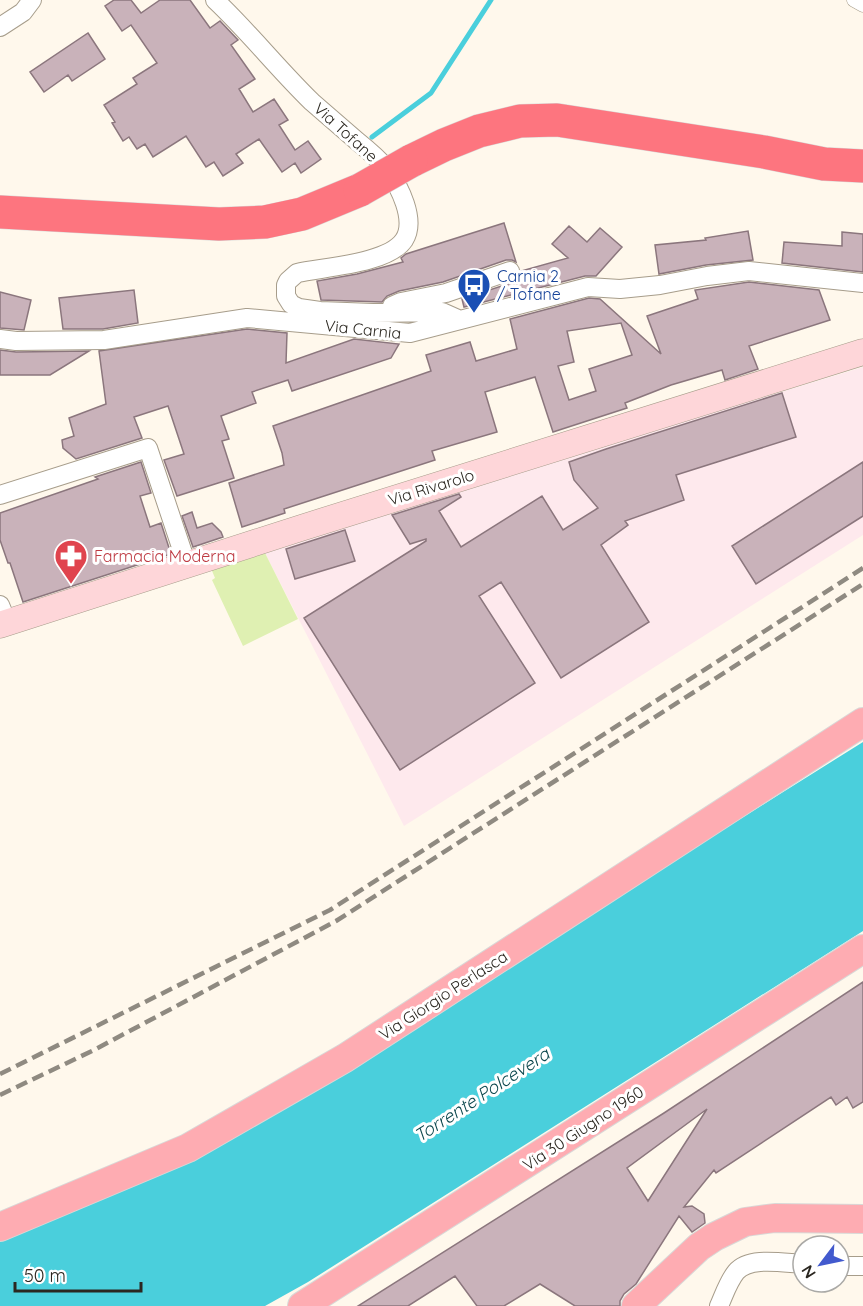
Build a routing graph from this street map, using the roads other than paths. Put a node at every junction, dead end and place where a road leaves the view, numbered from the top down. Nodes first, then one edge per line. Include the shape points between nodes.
1 (32, 0) edge
2 (214, 0) edge
3 (854, 0) edge
4 (863, 5) edge
5 (0, 27) edge
6 (863, 166) edge
7 (0, 212) edge
8 (510, 271) dead end
9 (863, 283) edge
10 (374, 314) junction
11 (460, 320) junction
12 (0, 339) edge
13 (863, 352) edge
14 (0, 495) edge
15 (187, 564) junction
16 (2, 617) edge
17 (863, 722) edge
18 (863, 949) edge
19 (863, 1218) edge
20 (0, 1227) edge
21 (791, 1263) edge
22 (302, 1306) edge
23 (636, 1306) edge
24 (719, 1306) edge

1 - 5 street via 23,12
2 - 10 street, Via Tofane via 300,90 374,155 401,194 408,212 408,227 403,241 392,251 372,259 297,273 286,285 288,300 298,308
3 - 4 street
6 - 7 highway, bridge via 824,164 557,120 520,121 444,145 360,190 302,214 265,222 219,225
8 - 10 street, Via Tofane via 446,293 401,302
9 - 11 street, Via Carnia via 749,271 620,289 588,287
10 - 11 street, Via Tofane via 442,312
11 - 12 street, Via Carnia via 410,333 248,318 104,340
13 - 15 main road, Via Rivarolo
14 - 15 street via 148,448
15 - 16 main road, Via Rivarolo
17 - 20 main road, Via Giorgio Perlasca via 345,1058 188,1148
18 - 22 main road, Via 30 Giugno 1960
19 - 23 main road via 775,1218 746,1222 699,1247
21 - 24 street via 746,1264 735,1273

